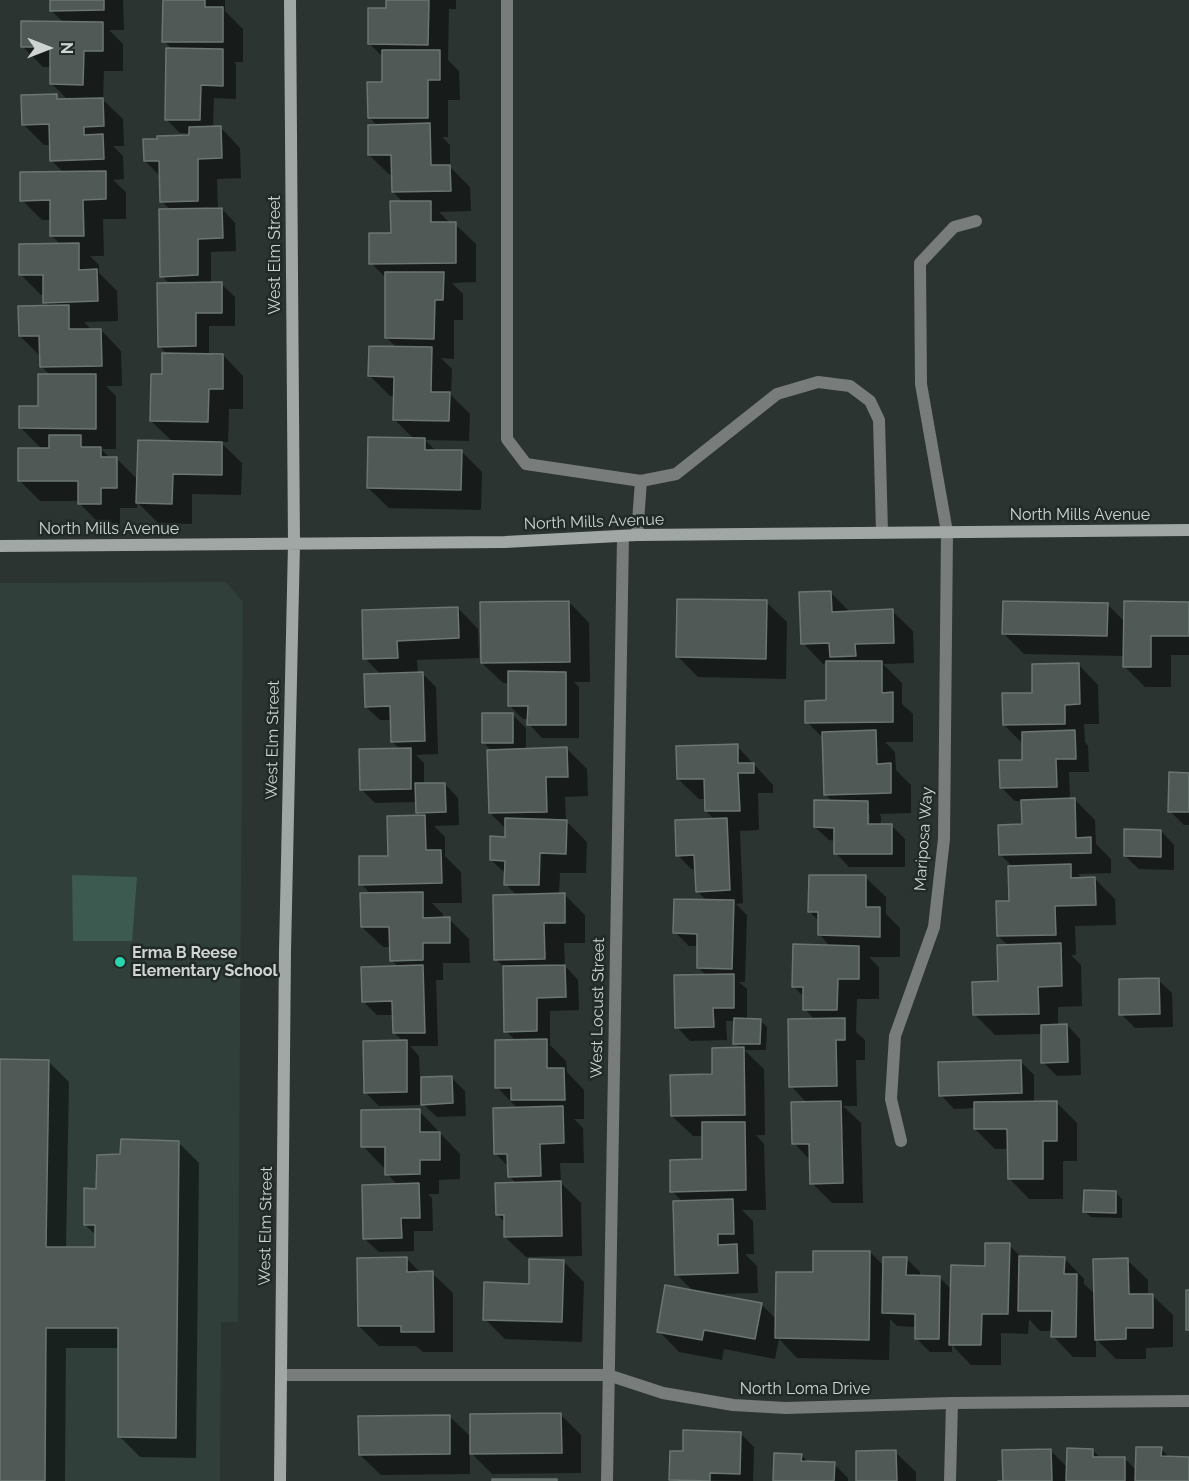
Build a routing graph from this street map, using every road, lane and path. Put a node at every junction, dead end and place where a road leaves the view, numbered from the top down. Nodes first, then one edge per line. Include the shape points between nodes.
1 (290, 0) edge
2 (507, 0) edge
3 (976, 221) dead end
4 (641, 481) junction
5 (1189, 530) edge
6 (882, 532) junction
7 (947, 532) junction
8 (637, 535) junction
9 (623, 536) junction
10 (294, 544) junction
11 (0, 546) edge
12 (901, 1141) dead end
13 (281, 1375) junction
14 (608, 1375) junction
15 (1189, 1401) edge
16 (952, 1403) junction
17 (280, 1481) edge
18 (606, 1481) edge
19 (950, 1481) edge

1 - 10 street, West Elm Street
2 - 4 street via 507,439 526,464
3 - 7 street, Mariposa Way via 954,227 921,262 921,384
4 - 6 street via 676,474 777,394 818,382 850,386 870,401 879,420
4 - 8 street
5 - 7 street, North Mills Avenue
6 - 7 street, North Mills Avenue
6 - 8 street, North Mills Avenue
7 - 12 street, Mariposa Way via 944,839 934,927 895,1036 891,1099
8 - 9 street, North Mills Avenue
9 - 10 street, North Mills Avenue via 505,542
9 - 14 street, West Locust Street
10 - 11 street, North Mills Avenue
10 - 13 street, West Elm Street
13 - 14 street, North Loma Drive
13 - 17 street, West Elm Street
14 - 16 street, North Loma Drive via 663,1393 733,1405 786,1408
14 - 18 street, West Locust Street
15 - 16 street, North Loma Drive
16 - 19 street

